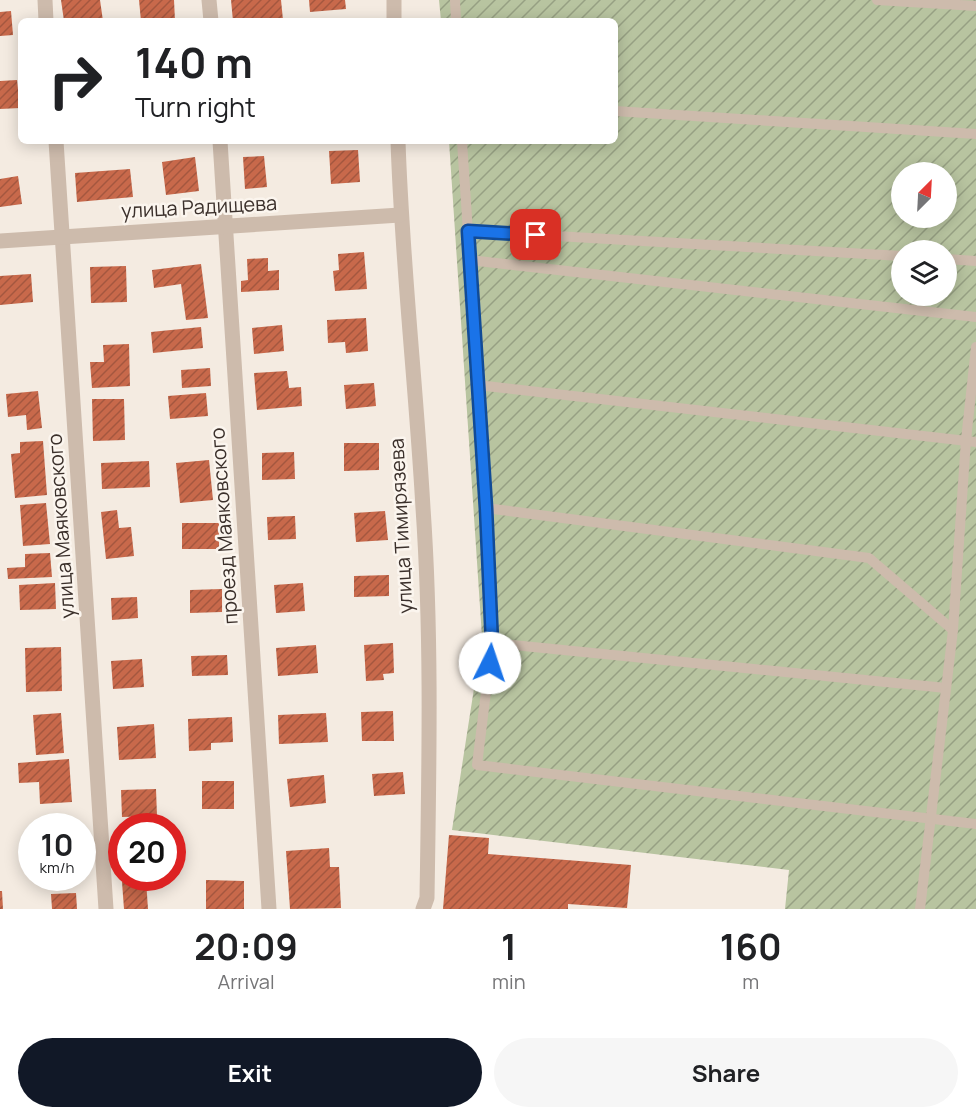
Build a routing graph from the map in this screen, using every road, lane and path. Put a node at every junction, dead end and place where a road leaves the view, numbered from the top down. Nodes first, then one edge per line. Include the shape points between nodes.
1 (45, 0) edge
2 (209, 0) edge
3 (394, 0) edge
4 (455, 0) edge
5 (877, 0) edge
6 (976, 6) edge
7 (46, 18) edge
8 (211, 18) edge
9 (394, 18) edge
10 (456, 18) edge
11 (618, 111) edge
12 (976, 134) edge
13 (56, 144) edge
14 (220, 144) edge
15 (398, 144) edge
16 (462, 144) edge
17 (400, 215) junction
18 (226, 228) junction
19 (468, 231) junction
20 (63, 236) junction
21 (0, 241) edge
22 (891, 255) edge
23 (469, 260) junction
24 (957, 260) edge
25 (976, 261) edge
26 (976, 317) edge
27 (976, 347) edge
28 (477, 385) junction
29 (971, 441) edge
30 (486, 508) junction
31 (953, 630) junction
32 (492, 643) junction
33 (946, 688) junction
34 (930, 819) junction
35 (976, 824) edge
36 (106, 909) edge
37 (269, 909) edge
38 (423, 909) edge
39 (920, 909) edge

1 - 7 street
2 - 8 street
3 - 9 street
4 - 10 lane
5 - 6 lane
11 - 12 lane
13 - 20 street, улица Маяковского
14 - 18 street, проезд Маяковского
15 - 17 street, улица Тимирязева
16 - 19 lane
17 - 18 street, улица Радищева
17 - 38 street, улица Тимирязева via 424,509 430,700 427,898
18 - 20 street, улица Радищева
18 - 37 street, проезд Маяковского
19 - 22 lane
19 - 23 lane
20 - 21 street, улица Радищева
20 - 36 street, улица Маяковского
23 - 26 lane
23 - 28 lane
24 - 25 lane
27 - 29 lane
28 - 29 lane
28 - 30 lane
29 - 31 lane
30 - 31 lane via 869,558
30 - 32 lane
31 - 33 lane
32 - 33 lane
32 - 34 lane via 477,765
33 - 34 lane
34 - 35 lane
34 - 39 lane

